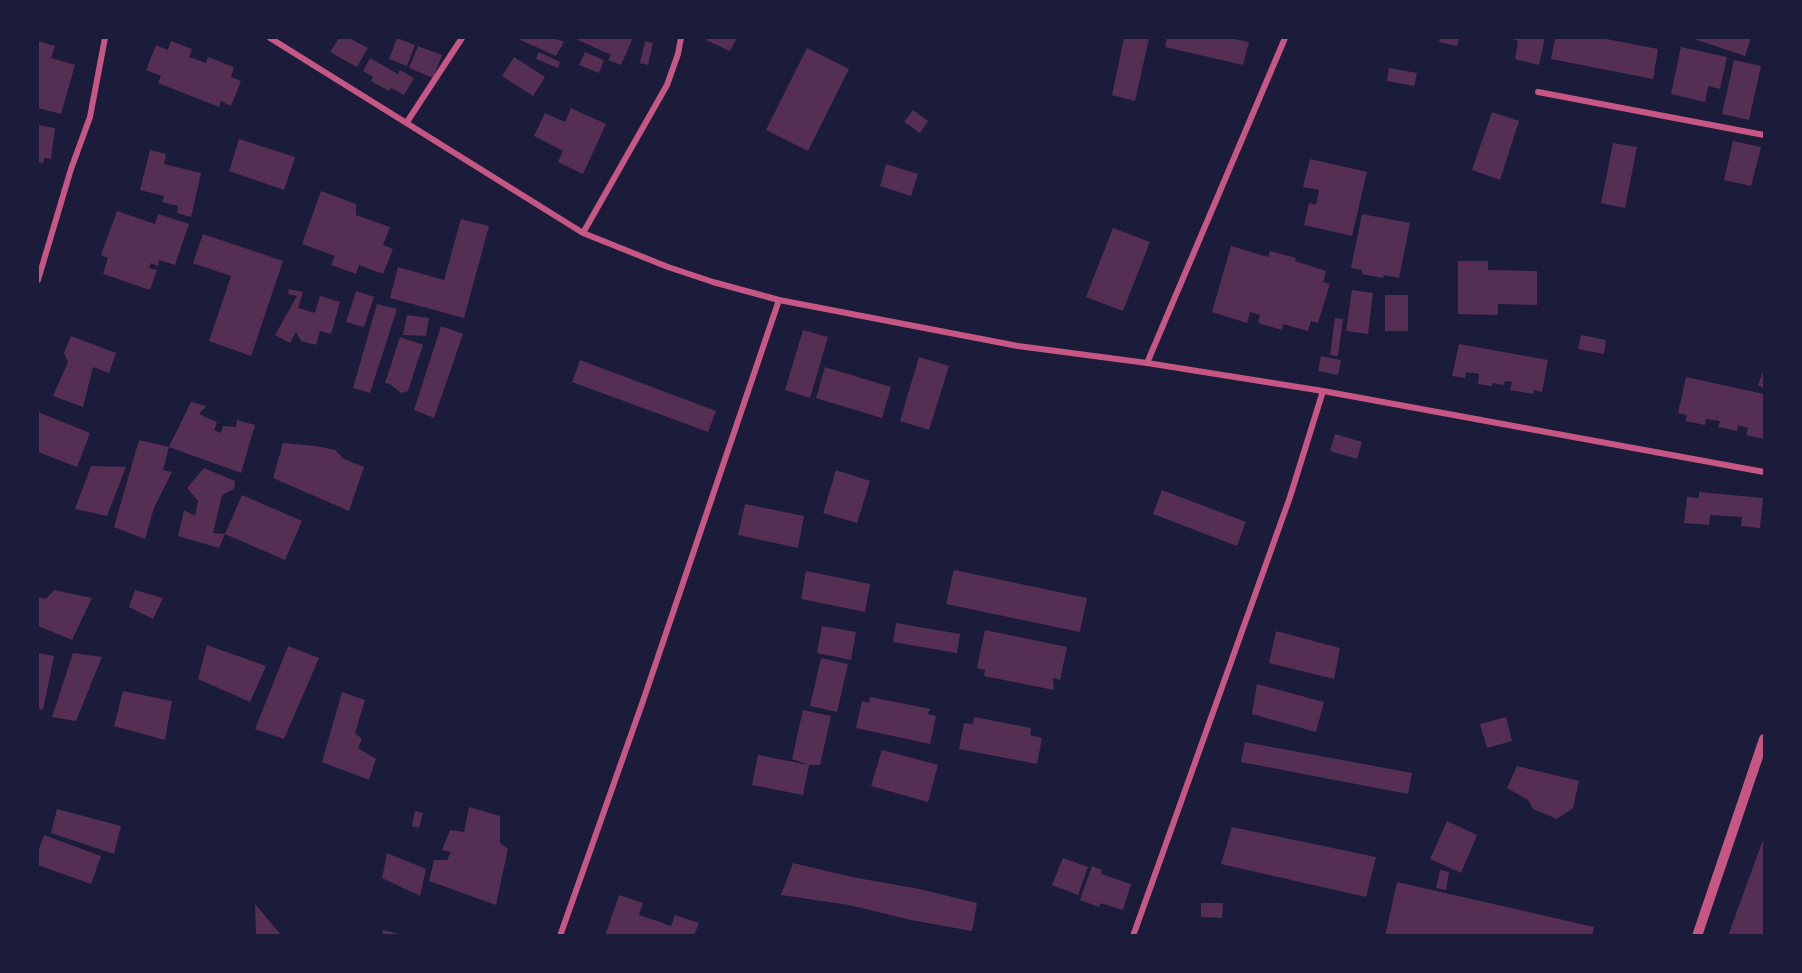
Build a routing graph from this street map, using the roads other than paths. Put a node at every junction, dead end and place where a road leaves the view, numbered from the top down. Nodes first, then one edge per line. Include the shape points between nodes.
1 (105, 38) edge
2 (270, 38) edge
3 (462, 38) edge
4 (681, 38) edge
5 (1285, 38) edge
6 (1538, 92) dead end
7 (407, 122) junction
8 (1764, 135) edge
9 (583, 233) junction
10 (38, 280) edge
11 (779, 300) junction
12 (1147, 363) junction
13 (1323, 391) junction
14 (1764, 472) edge
15 (1764, 739) edge
16 (560, 936) edge
17 (1133, 936) edge
18 (1697, 936) edge

1 - 10 street via 90,117
2 - 7 street
3 - 7 street
4 - 9 street via 666,85
5 - 12 street
6 - 8 street
7 - 9 street
9 - 11 street via 668,267
11 - 12 street via 1018,346
11 - 16 street
12 - 13 street
13 - 14 street
13 - 17 street via 1290,497
15 - 18 street

